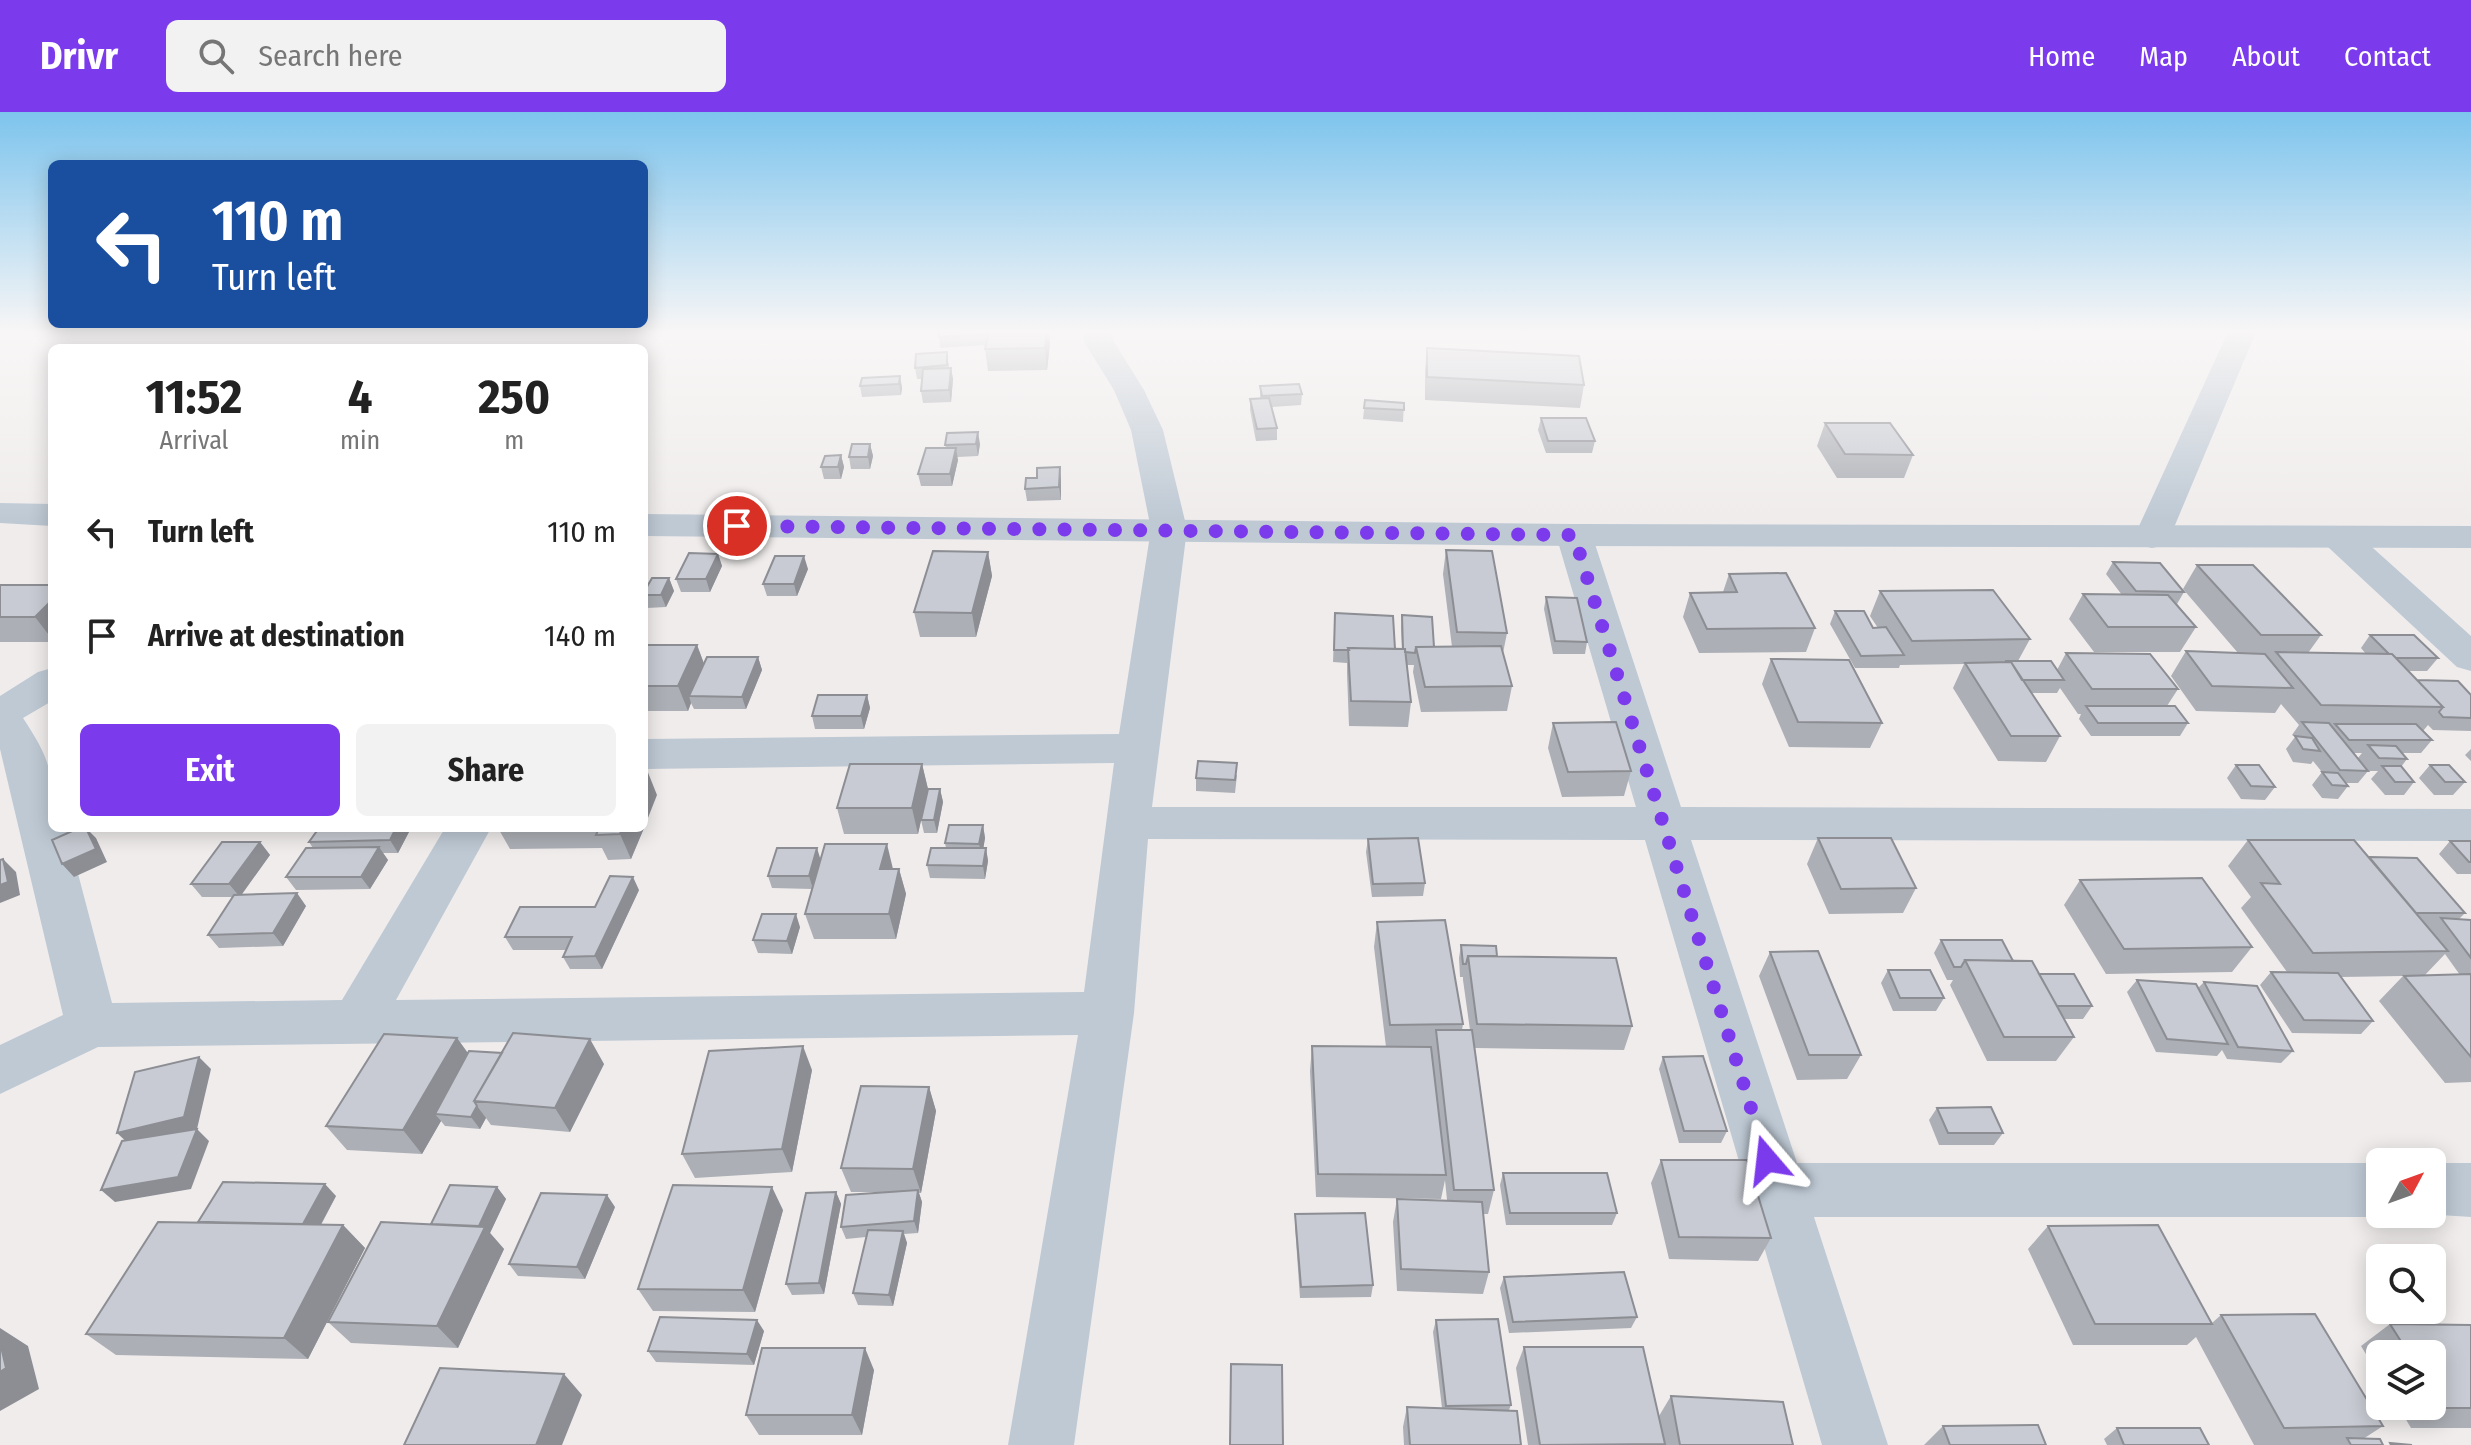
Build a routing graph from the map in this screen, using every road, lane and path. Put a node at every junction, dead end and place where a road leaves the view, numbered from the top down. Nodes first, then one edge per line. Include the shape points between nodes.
1 (1131, 394) edge
2 (2215, 394) edge
3 (0, 513) edge
4 (48, 515) edge
5 (648, 525) edge
6 (1169, 529) junction
7 (1574, 535) junction
8 (2152, 537) junction
9 (2341, 539) junction
10 (2460, 541) edge
11 (2471, 658) edge
12 (48, 684) edge
13 (0, 714) edge
14 (1138, 748) junction
15 (38, 754) edge
16 (648, 754) edge
17 (48, 804) edge
18 (1127, 823) junction
19 (1664, 825) junction
20 (2471, 825) edge
21 (54, 832) edge
22 (466, 832) edge
23 (1108, 1013) junction
24 (358, 1020) junction
25 (92, 1025) junction
26 (0, 1071) edge
27 (1777, 1190) junction
28 (2366, 1190) edge
29 (2446, 1190) edge
30 (2471, 1190) edge
31 (1041, 1445) edge
32 (1855, 1445) edge

1 - 6 street via 1147,430
2 - 8 street
3 - 4 street
5 - 6 street
6 - 7 street
6 - 14 street
7 - 8 street
7 - 19 street
8 - 9 street
9 - 10 street
9 - 11 street
12 - 13 street
13 - 15 street
14 - 16 street
14 - 18 street
15 - 17 street
18 - 19 street
18 - 23 street
19 - 20 street
19 - 27 street
21 - 25 street
22 - 24 street
23 - 24 street
23 - 31 street
24 - 25 street
25 - 26 street
27 - 28 street
27 - 32 street
29 - 30 street

